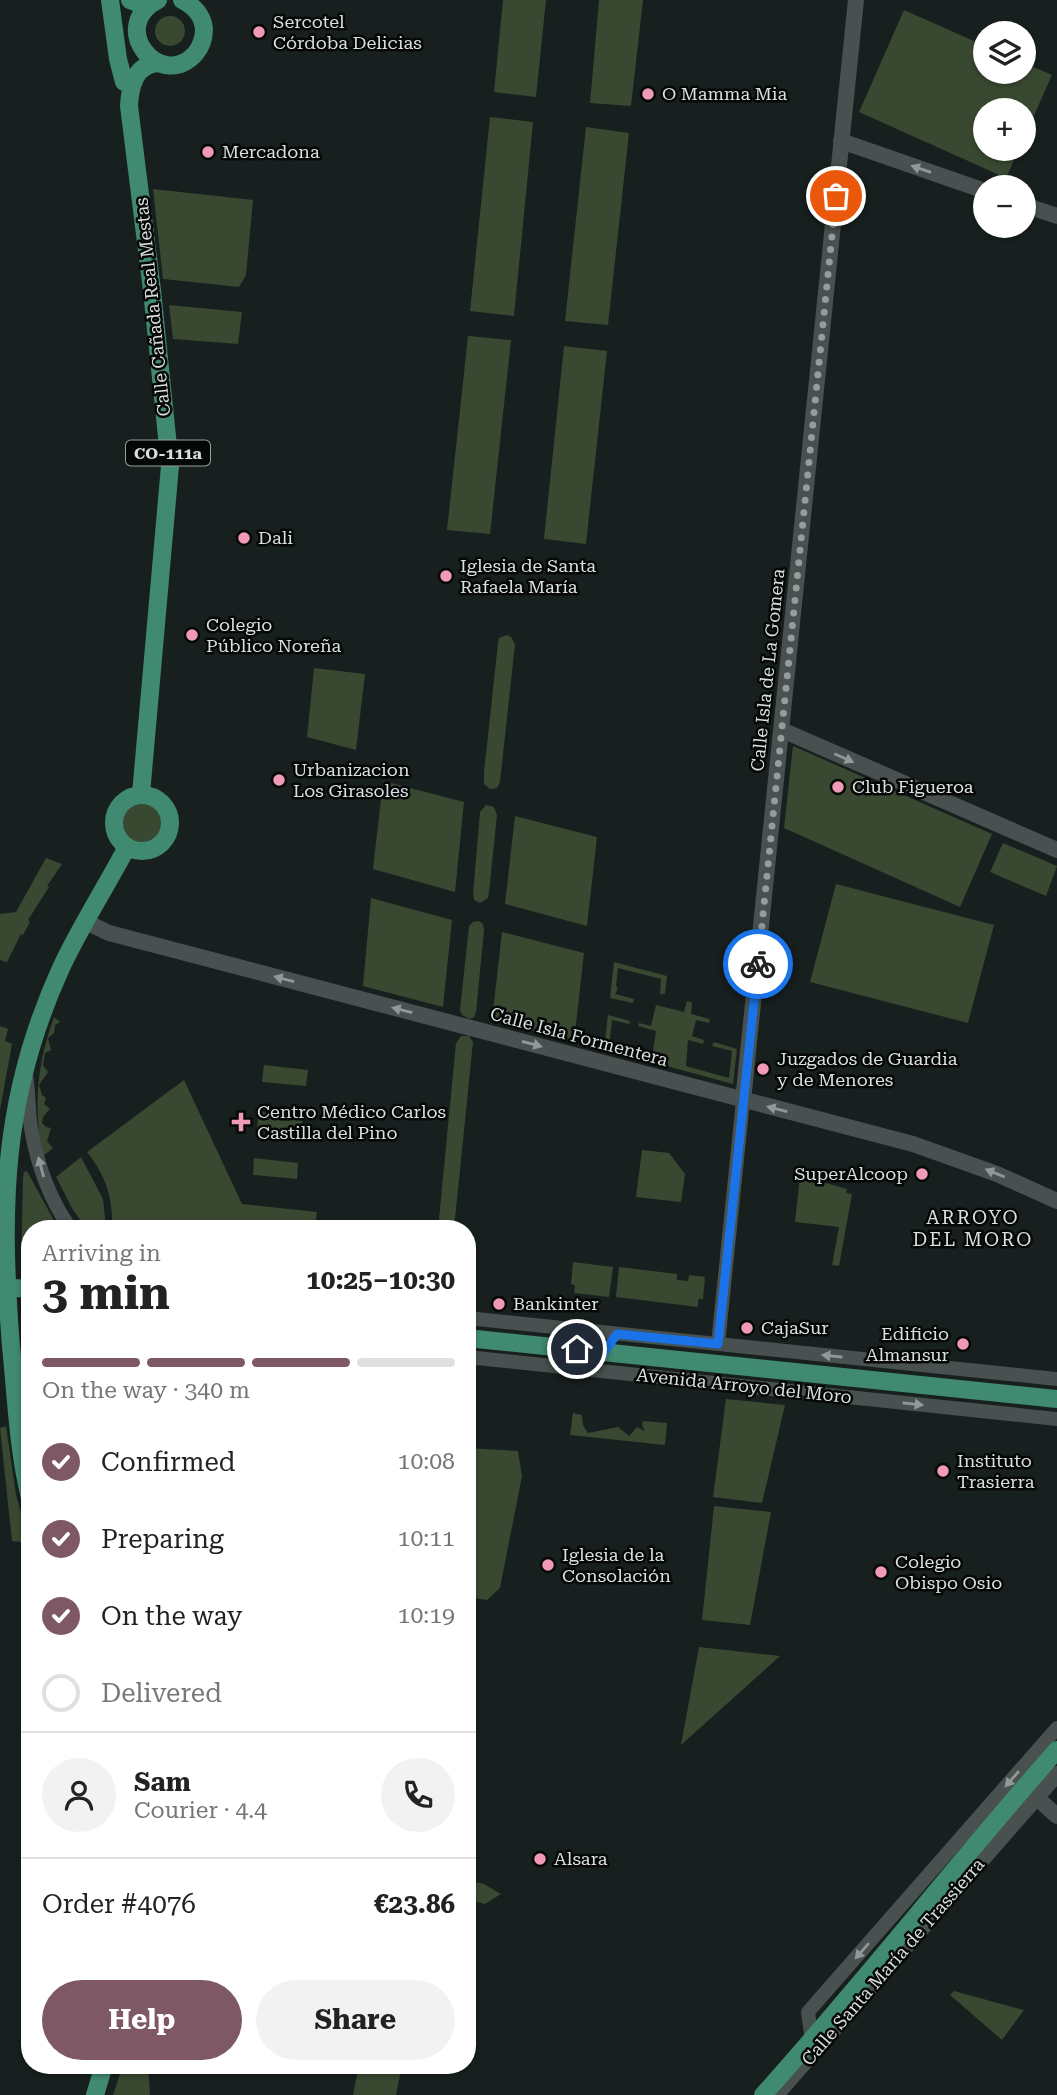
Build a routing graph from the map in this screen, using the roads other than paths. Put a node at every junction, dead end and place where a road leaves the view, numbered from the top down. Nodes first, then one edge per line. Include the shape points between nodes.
1 (111, 0) edge
2 (130, 0) edge
3 (183, 0) edge
4 (208, 0) edge
5 (856, 0) edge
6 (155, 2) edge
7 (203, 24) junction
8 (137, 36) junction
9 (159, 63) junction
10 (124, 82) junction
11 (131, 112) junction
12 (841, 141) junction
13 (973, 187) edge
14 (1036, 209) edge
15 (1057, 216) edge
16 (782, 730) junction
17 (141, 794) junction
18 (127, 847) junction
19 (1057, 850) edge
20 (86, 922) junction
21 (25, 1070) junction
22 (743, 1101) junction
23 (1057, 1201) edge
24 (66, 1220) edge
25 (0, 1287) edge
26 (21, 1288) edge
27 (476, 1319) edge
28 (498, 1322) junction
29 (617, 1334) junction
30 (476, 1339) edge
31 (521, 1343) junction
32 (718, 1344) junction
33 (604, 1352) junction
34 (476, 1358) edge
35 (500, 1360) junction
36 (998, 1373) junction
37 (1057, 1379) edge
38 (977, 1391) junction
39 (1057, 1399) edge
40 (989, 1412) junction
41 (1057, 1419) edge
42 (21, 1445) edge
43 (1057, 1728) edge
44 (1057, 1743) edge
45 (1049, 1748) edge
46 (1057, 1774) edge
47 (1037, 1798) junction
48 (989, 1805) junction
49 (1057, 1816) edge
50 (1010, 1828) junction
51 (986, 1830) junction
52 (812, 2040) junction
53 (101, 2074) edge
54 (95, 2095) edge
55 (763, 2095) edge
56 (776, 2095) edge

1 - 8 main road via 122,23
1 - 10 main road
2 - 6 main road
3 - 7 main road via 197,11
4 - 7 main road
5 - 12 main road, Calle Isla de La Gomera
6 - 8 main road, Calle Cañada Real Mestas via 139,18
7 - 9 main road via 203,39 192,57 176,65
8 - 9 main road via 144,53
8 - 10 main road, Calle Cañada Real Mestas via 126,60
9 - 11 main road, Calle Cañada Real Mestas via 138,73 131,86
10 - 11 main road, Calle Cañada Real Mestas
11 - 17 main road, Calle Cañada Real Mestas / CO-111a via 170,466
13 -> 12 main road
12 - 16 main road, Calle Isla de La Gomera
14 - 15 main road
16 -> 19 main road
16 - 22 main road, Calle Isla de La Gomera
17 - 18 main road via 124,801 114,817 116,834
17 - 18 main road via 163,804 169,830 152,849
18 - 20 main road
20 - 21 main road via 62,967
20 - 22 main road, Calle Isla Formentera via 109,933
24 -> 21 street via 43,1177 31,1128
21 - 42 main road via 10,1138 4,1231
23 -> 22 main road, Calle Isla Formentera via 924,1148
22 - 32 street, Calle Isla de La Gomera
25 - 26 main road
27 - 28 street
28 - 29 street
28 - 31 street
29 - 32 street
29 - 33 street
30 - 31 main road, Avenida Arroyo del Moro
31 - 33 main road, Avenida Arroyo del Moro
31 - 35 street
36 -> 32 street
33 - 38 main road, Avenida Arroyo del Moro
34 - 35 street, Avenida Arroyo del Moro
35 -> 40 street, Avenida Arroyo del Moro
36 - 37 street
36 - 38 street
38 - 39 main road, Avenida Arroyo del Moro
38 - 40 street
40 - 41 street, Avenida Arroyo del Moro
43 - 45 street, Calle Santa María de Trassierra
44 - 45 street
45 -> 48 street, Calle Santa María de Trassierra
45 - 51 main road, Calle Santa María de Trassierra
46 - 47 main road, Calle Santa María de Trassierra
47 - 49 main road
47 - 50 main road, Calle Santa María de Trassierra
48 - 51 street
48 -> 52 street, Calle Santa María de Trassierra via 808,2012
50 - 51 main road
50 - 56 main road, Calle Santa María de Trassierra
51 - 52 main road, Calle Santa María de Trassierra
52 - 55 main road, Calle Santa María de Trassierra
53 - 54 main road

